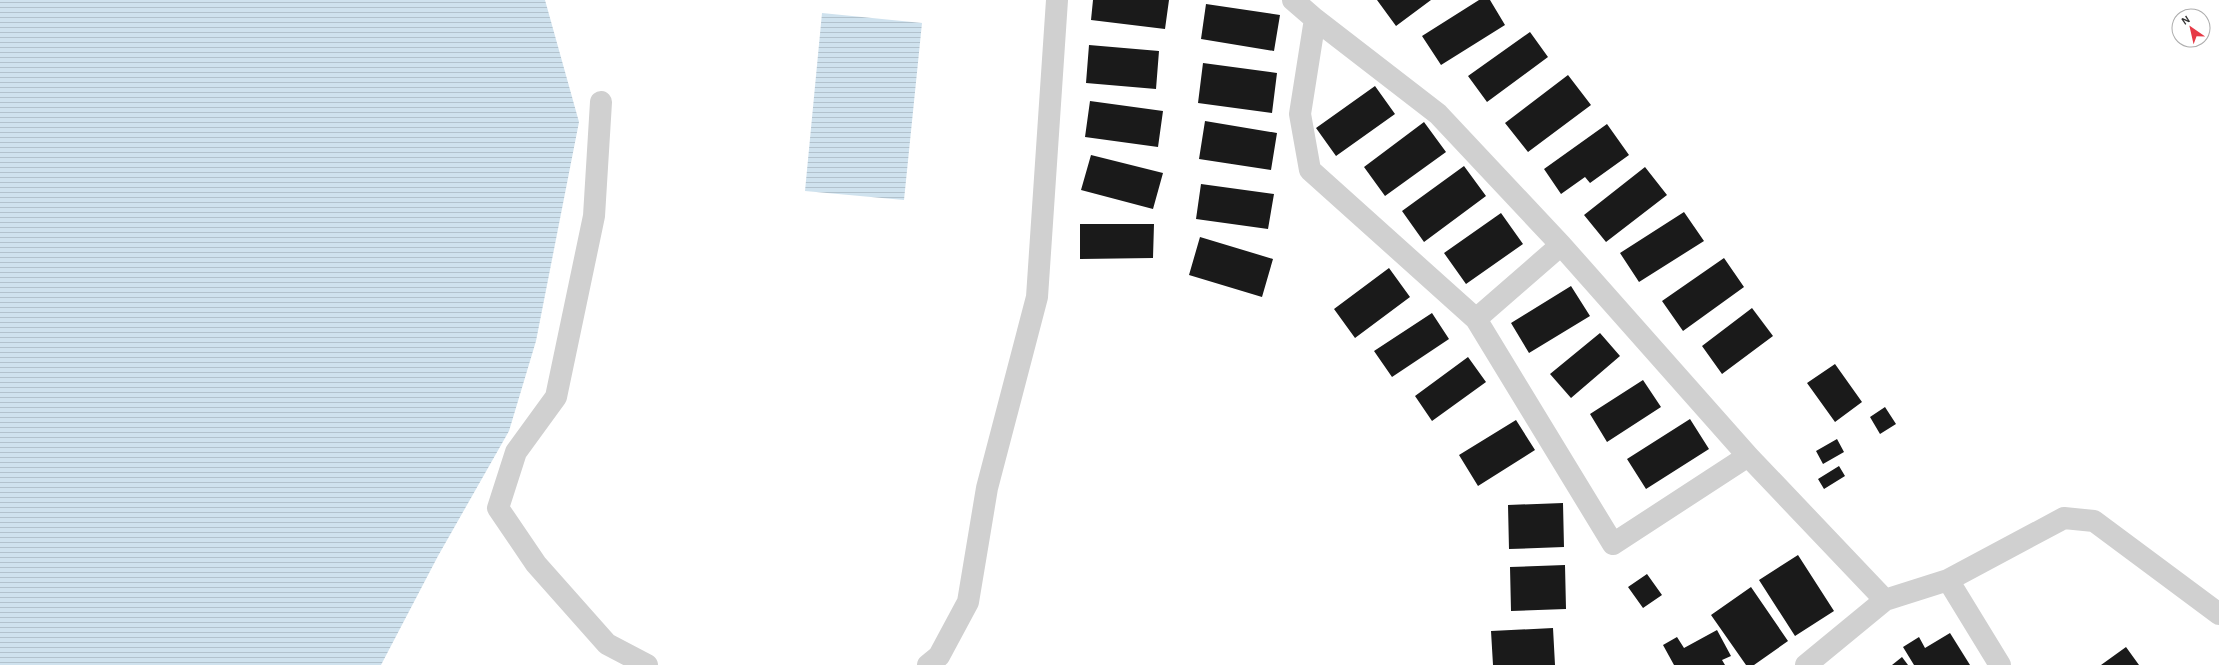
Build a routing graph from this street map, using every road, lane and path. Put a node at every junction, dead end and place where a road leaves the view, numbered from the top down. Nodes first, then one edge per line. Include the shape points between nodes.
1 (1056, 0) edge
2 (1293, 0) edge
3 (1315, 19) junction
4 (601, 102) dead end
5 (1561, 245) junction
6 (1476, 319) junction
7 (1748, 456) junction
8 (1948, 580) junction
9 (1885, 600) junction
10 (2219, 614) edge
11 (646, 665) edge
12 (928, 665) edge
13 (1806, 665) edge
14 (2000, 665) edge

1 - 12 street via 1037,297 987,488 968,602 939,656
2 - 3 street
3 - 5 street via 1438,114
3 - 6 street via 1300,114 1310,170
4 - 11 street via 594,216 556,397 516,452 498,508 536,564 607,644
5 - 6 street
5 - 7 street
6 - 7 street via 1613,544
7 - 9 street
8 - 9 street
8 - 10 street via 2064,518 2094,521
8 - 14 street
9 - 13 street

